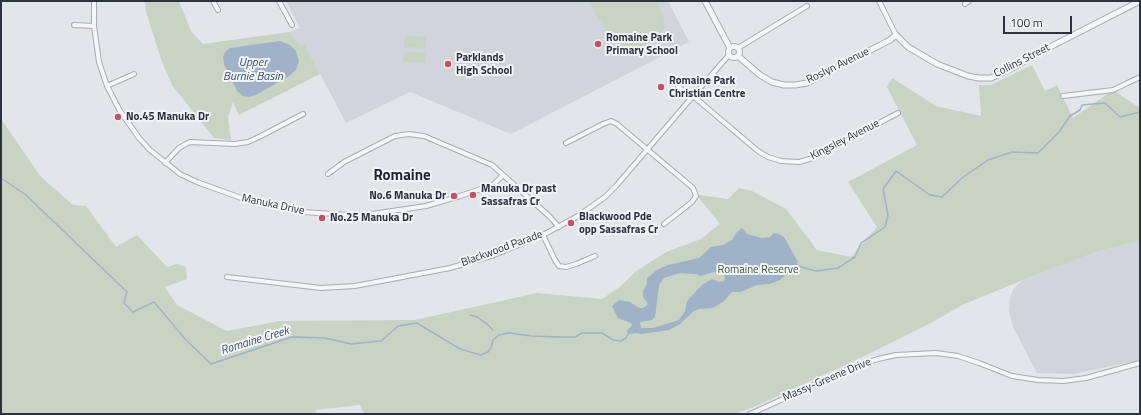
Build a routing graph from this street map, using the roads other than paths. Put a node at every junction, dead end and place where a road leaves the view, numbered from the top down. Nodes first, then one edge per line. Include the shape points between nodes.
1 (94, 1) edge
2 (213, 1) edge
3 (279, 1) edge
4 (705, 1) edge
5 (879, 1) edge
6 (1140, 1) edge
7 (807, 6) dead end
8 (218, 10) dead end
9 (74, 25) dead end
10 (292, 25) dead end
11 (94, 26) junction
12 (896, 35) junction
13 (730, 48) junction
14 (738, 48) junction
15 (729, 55) junction
16 (738, 56) junction
17 (134, 74) dead end
18 (1140, 77) edge
19 (678, 80) dead end
20 (107, 86) junction
21 (1063, 96) dead end
22 (692, 97) junction
23 (898, 113) dead end
24 (303, 114) dead end
25 (566, 143) dead end
26 (648, 149) junction
27 (165, 163) junction
28 (328, 174) dead end
29 (503, 175) junction
30 (664, 224) dead end
31 (559, 227) junction
32 (543, 236) junction
33 (595, 256) dead end
34 (227, 277) dead end
35 (1140, 363) edge
36 (750, 414) edge

1 - 11 street, Manuka Drive
2 - 8 street
3 - 10 street
4 - 13 street
5 - 12 street, Collins Street
6 - 12 street, Collins Street via 991,78 968,76 937,64 908,47
7 - 14 street
9 - 11 street
11 - 20 street, Manuka Drive via 98,62
12 - 16 street, Roslyn Avenue via 807,82 795,85 784,86 772,82
13 - 14 street
13 - 15 street
14 - 16 street
15 - 16 street
15 - 22 street, Blackwood Parade
17 - 20 street
18 - 21 street via 1113,90
19 - 22 street, Kingsley Avenue via 678,86
20 - 27 street, Manuka Drive via 127,124
22 - 23 street, Kingsley Avenue via 758,151 781,161 799,162 813,158
22 - 26 street, Blackwood Parade
24 - 27 street via 248,142 190,142
25 - 26 street via 611,122 618,124
26 - 30 street via 693,188 696,196
26 - 31 street, Blackwood Parade via 605,197
27 - 29 street, Manuka Drive via 197,182 244,199 303,212 333,214 372,214 426,206 493,185
28 - 29 street via 344,162 395,136 409,134 424,136 476,158 492,165
29 - 31 street
31 - 32 street, Blackwood Parade
32 - 33 street via 559,266 566,267
32 - 34 street, Blackwood Parade via 494,255 450,268 355,286 321,288
35 - 36 street, Massy-Greene Drive via 1086,378 1064,381 1012,376 958,356 936,353 896,355 853,366

